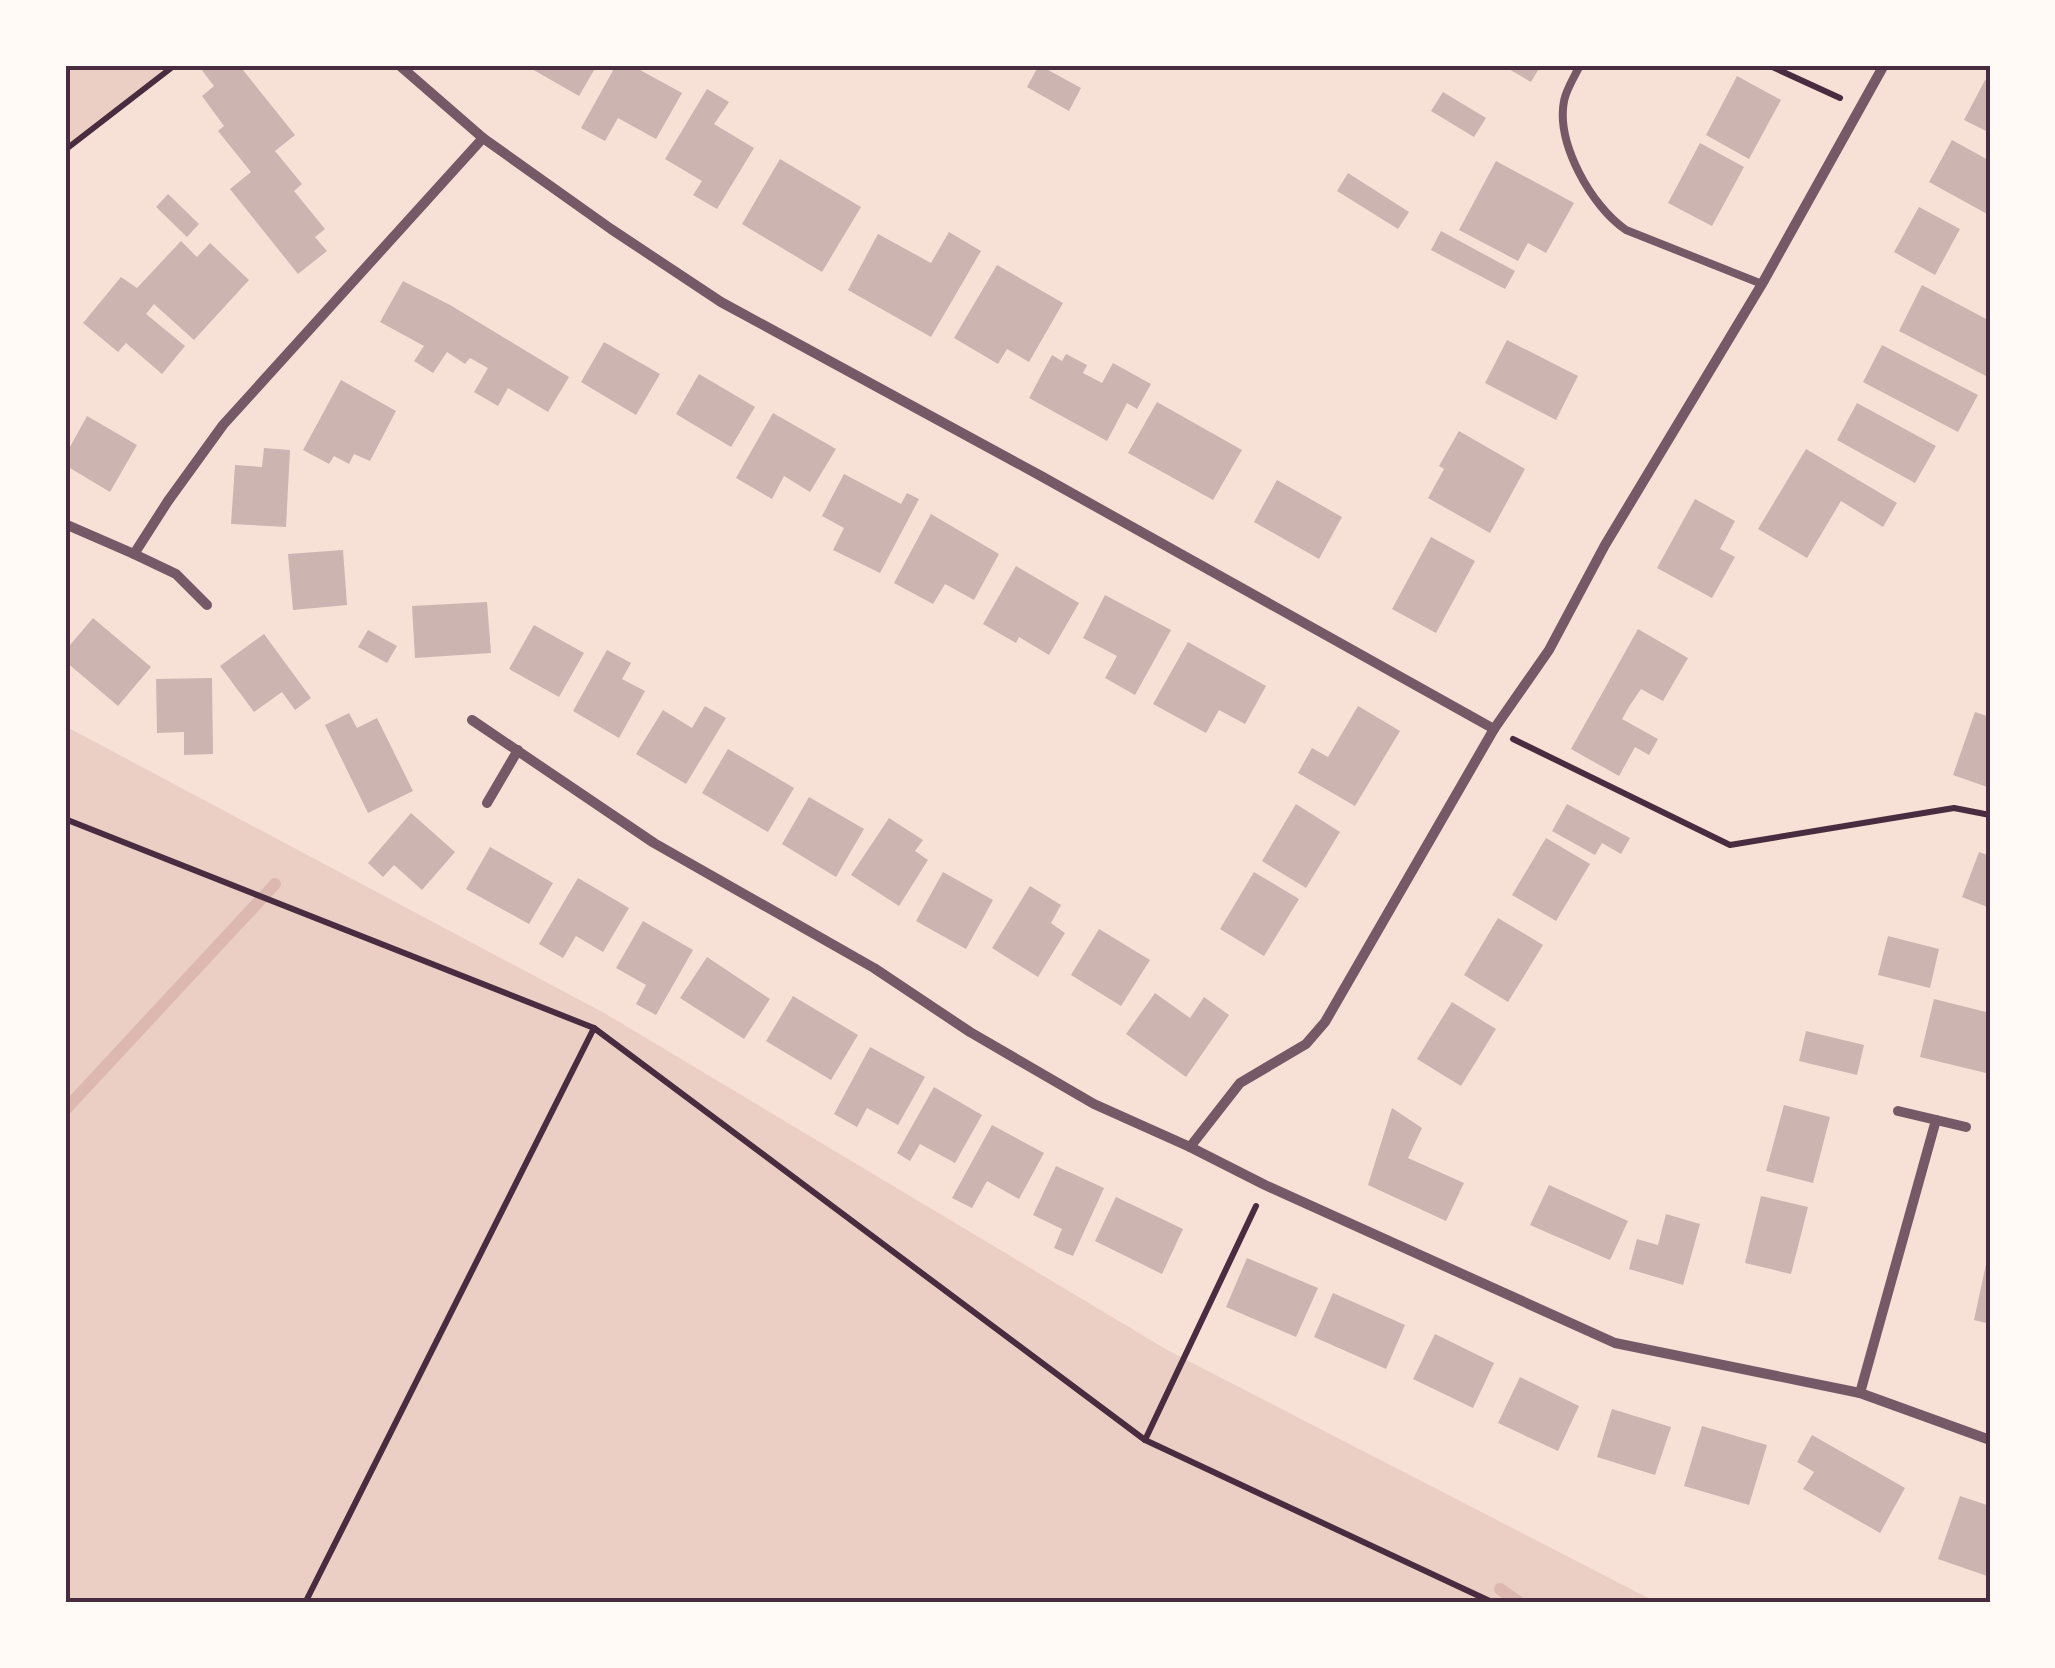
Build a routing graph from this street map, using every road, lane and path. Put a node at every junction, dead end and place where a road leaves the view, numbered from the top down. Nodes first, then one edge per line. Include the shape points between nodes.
1 (175, 65) edge
2 (399, 65) edge
3 (1580, 65) edge
4 (1768, 65) edge
5 (1884, 65) edge
6 (1861, 108) junction
7 (483, 138) junction
8 (65, 150) edge
9 (1762, 284) junction
10 (65, 524) edge
11 (134, 554) junction
12 (207, 605) dead end
13 (472, 720) dead end
14 (1494, 729) junction
15 (518, 750) junction
16 (486, 803) dead end
17 (1990, 815) edge
18 (65, 819) edge
19 (594, 1028) junction
20 (1898, 1110) dead end
21 (1936, 1120) junction
22 (1966, 1127) dead end
23 (1190, 1147) junction
24 (1266, 1186) junction
25 (1860, 1393) junction
26 (1145, 1440) junction
27 (1990, 1440) edge
28 (305, 1603) edge
29 (1494, 1603) edge

1 - 8 path
2 - 7 street
3 - 9 lane via 1564,98 1565,135 1571,158 1616,223
4 - 6 path
5 - 6 street
6 - 9 street
7 - 11 street via 223,424
7 - 14 street via 722,302
9 - 14 street via 1549,650
10 - 11 street
11 - 12 street via 176,574
13 - 15 street
14 - 17 path via 1730,845 1954,808
14 - 23 street via 1325,1022 1306,1044 1240,1083
15 - 16 street
15 - 23 street via 654,843 874,968 986,1041 1094,1104
18 - 19 path
19 - 26 path
19 - 28 path
20 - 21 street
21 - 22 street
21 - 25 street
23 - 24 street
24 - 25 street via 1615,1343
24 - 26 path
25 - 27 street
26 - 29 path

